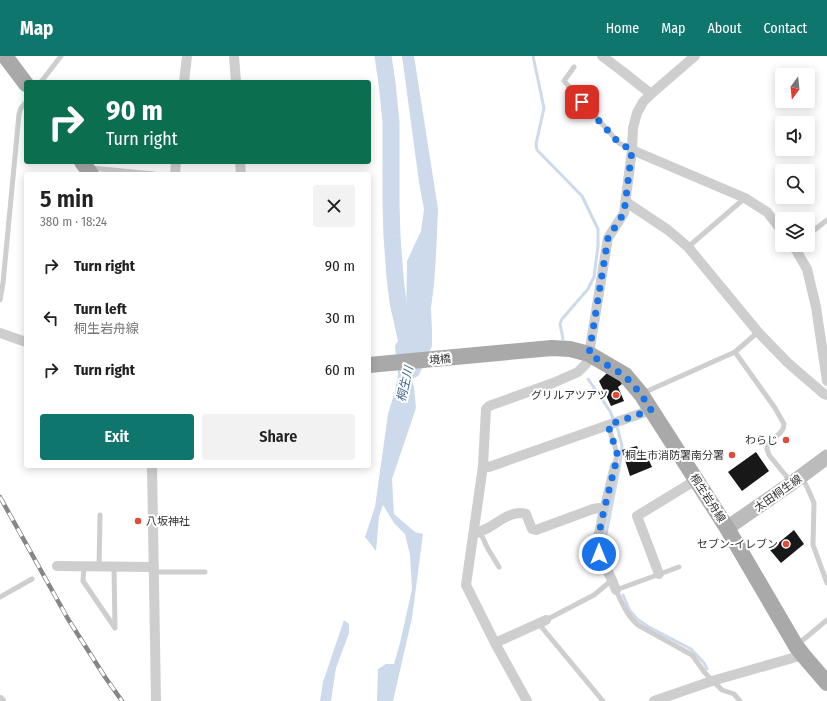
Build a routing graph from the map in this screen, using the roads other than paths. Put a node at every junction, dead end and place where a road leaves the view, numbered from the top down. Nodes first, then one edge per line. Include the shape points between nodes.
1 (61, 56) edge
2 (187, 56) edge
3 (234, 56) edge
4 (602, 56) edge
5 (694, 56) edge
6 (7, 58) edge
7 (574, 67) dead end
8 (43, 80) edge
9 (184, 80) edge
10 (236, 80) edge
11 (24, 81) edge
12 (651, 94) junction
13 (24, 104) edge
14 (632, 150) junction
15 (86, 168) edge
16 (131, 172) edge
17 (745, 198) junction
18 (626, 202) junction
19 (827, 220) edge
20 (775, 222) edge
21 (815, 229) edge
22 (688, 247) junction
23 (798, 252) edge
24 (0, 300) edge
25 (758, 332) junction
26 (0, 333) edge
27 (24, 341) edge
28 (734, 352) junction
29 (589, 354) junction
30 (463, 357) joint
31 (371, 365) edge
32 (827, 381) edge
33 (641, 394) junction
34 (827, 395) edge
35 (651, 410) junction
36 (608, 425) junction
37 (827, 449) edge
38 (824, 460) edge
39 (482, 466) junction
40 (615, 466) joint
41 (152, 468) edge
42 (696, 480) junction
43 (797, 480) junction
44 (604, 510) junction
45 (100, 515) dead end
46 (727, 528) junction
47 (477, 533) junction
48 (57, 566) dead end
49 (84, 567) junction
50 (99, 567) junction
51 (114, 567) junction
52 (499, 567) dead end
53 (679, 567) dead end
54 (154, 569) junction
55 (204, 572) dead end
56 (659, 574) junction
57 (32, 579) dead end
58 (612, 580) junction
59 (827, 583) edge
60 (616, 590) junction
61 (0, 597) edge
62 (827, 620) edge
63 (543, 622) junction
64 (495, 643) junction
65 (800, 650) junction
66 (712, 681) junction
67 (827, 683) edge
68 (156, 701) edge
69 (527, 701) edge
70 (603, 701) edge
71 (654, 701) edge
72 (740, 701) edge

1 - 8 lane
2 - 9 street
3 - 10 street
4 - 12 street
5 - 12 street
6 - 11 main road
7 - 14 lane via 564,81 619,143
12 - 14 street via 637,113
13 - 24 lane via 19,114
14 - 17 street
14 - 18 street
15 - 16 lane
17 - 20 street via 767,212
17 - 22 lane
18 - 22 street via 668,230
18 - 29 street via 624,213 608,238
19 - 21 lane
22 - 25 street
23 - 32 street via 807,269 816,307
25 - 28 lane
25 - 34 street via 788,363
26 - 27 street
28 - 33 lane
28 - 43 lane via 784,424 783,429 768,444 769,455
29 - 30 main road, 桐生岩舟線 via 552,348
29 - 33 main road, 桐生岩舟線 via 625,376
29 - 39 street via 586,364 578,372 486,409
30 - 31 main road, 境橋
33 - 35 main road, 桐生岩舟線
35 - 36 street
35 - 42 main road, 桐生岩舟線
36 - 39 street via 489,467
36 - 40 lane via 617,453
37 - 38 street
38 - 43 main road, 太田桐生線
39 - 47 street
40 - 44 street
41 - 54 street
42 - 46 main road, 桐生岩舟線
42 - 56 street via 638,516
43 - 46 main road, 太田桐生線
43 - 59 lane via 808,489 814,503 813,545
44 - 47 street via 594,509 536,530 532,529 526,514 518,513 505,517
44 - 58 street via 597,543 599,554
45 - 50 lane
46 - 65 main road, 桐生岩舟線
47 - 52 lane
47 - 64 street via 466,585
48 - 49 street
49 - 50 street
49 - 51 lane via 83,582 115,628
50 - 51 street
51 - 54 street
53 - 56 lane
54 - 55 lane
54 - 68 street
56 - 60 lane
57 - 61 lane
58 - 60 street
58 - 63 lane via 594,594
60 - 66 lane via 632,620 692,655
62 - 65 lane
63 - 64 street
63 - 70 lane
64 - 69 street
65 - 66 street
65 - 67 main road, 桐生岩舟線
66 - 71 street
66 - 72 lane via 722,690 734,694

